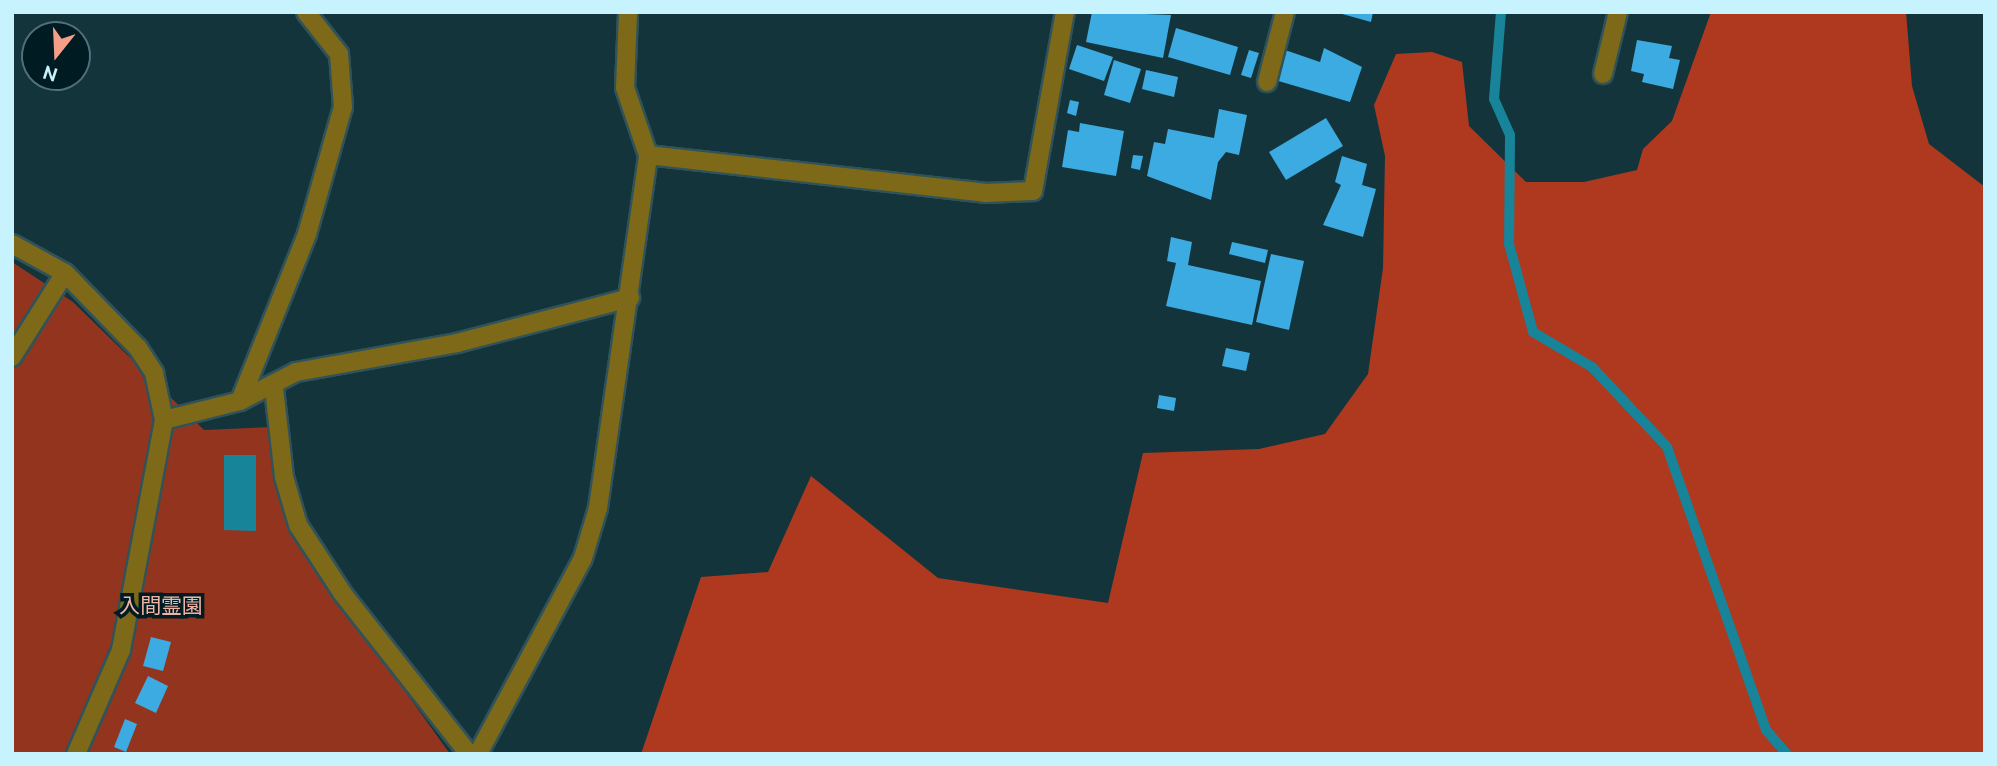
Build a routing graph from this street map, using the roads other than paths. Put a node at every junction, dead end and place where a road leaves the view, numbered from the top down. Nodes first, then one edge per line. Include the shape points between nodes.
1 (306, 12) edge
2 (628, 12) edge
3 (1065, 12) edge
4 (1285, 12) edge
5 (1618, 12) edge
6 (1603, 74) dead end
7 (1267, 82) dead end
8 (648, 155) junction
9 (12, 244) edge
10 (65, 273) junction
11 (630, 298) junction
12 (12, 357) edge
13 (274, 388) junction
14 (240, 401) junction
15 (164, 420) junction
16 (76, 754) edge
17 (469, 754) edge
18 (478, 754) edge

1 - 14 street via 339,54 343,107 307,234
2 - 8 street via 625,88
3 - 8 street via 1033,191 985,193
4 - 7 street
5 - 6 street
8 - 11 street
9 - 10 street
10 - 12 street
10 - 15 street via 138,348 155,373
11 - 13 street via 457,343 296,372
11 - 18 street via 598,508 583,558
13 - 14 street
13 - 17 street via 284,477 298,525 342,594
14 - 15 street
15 - 16 street via 121,650

